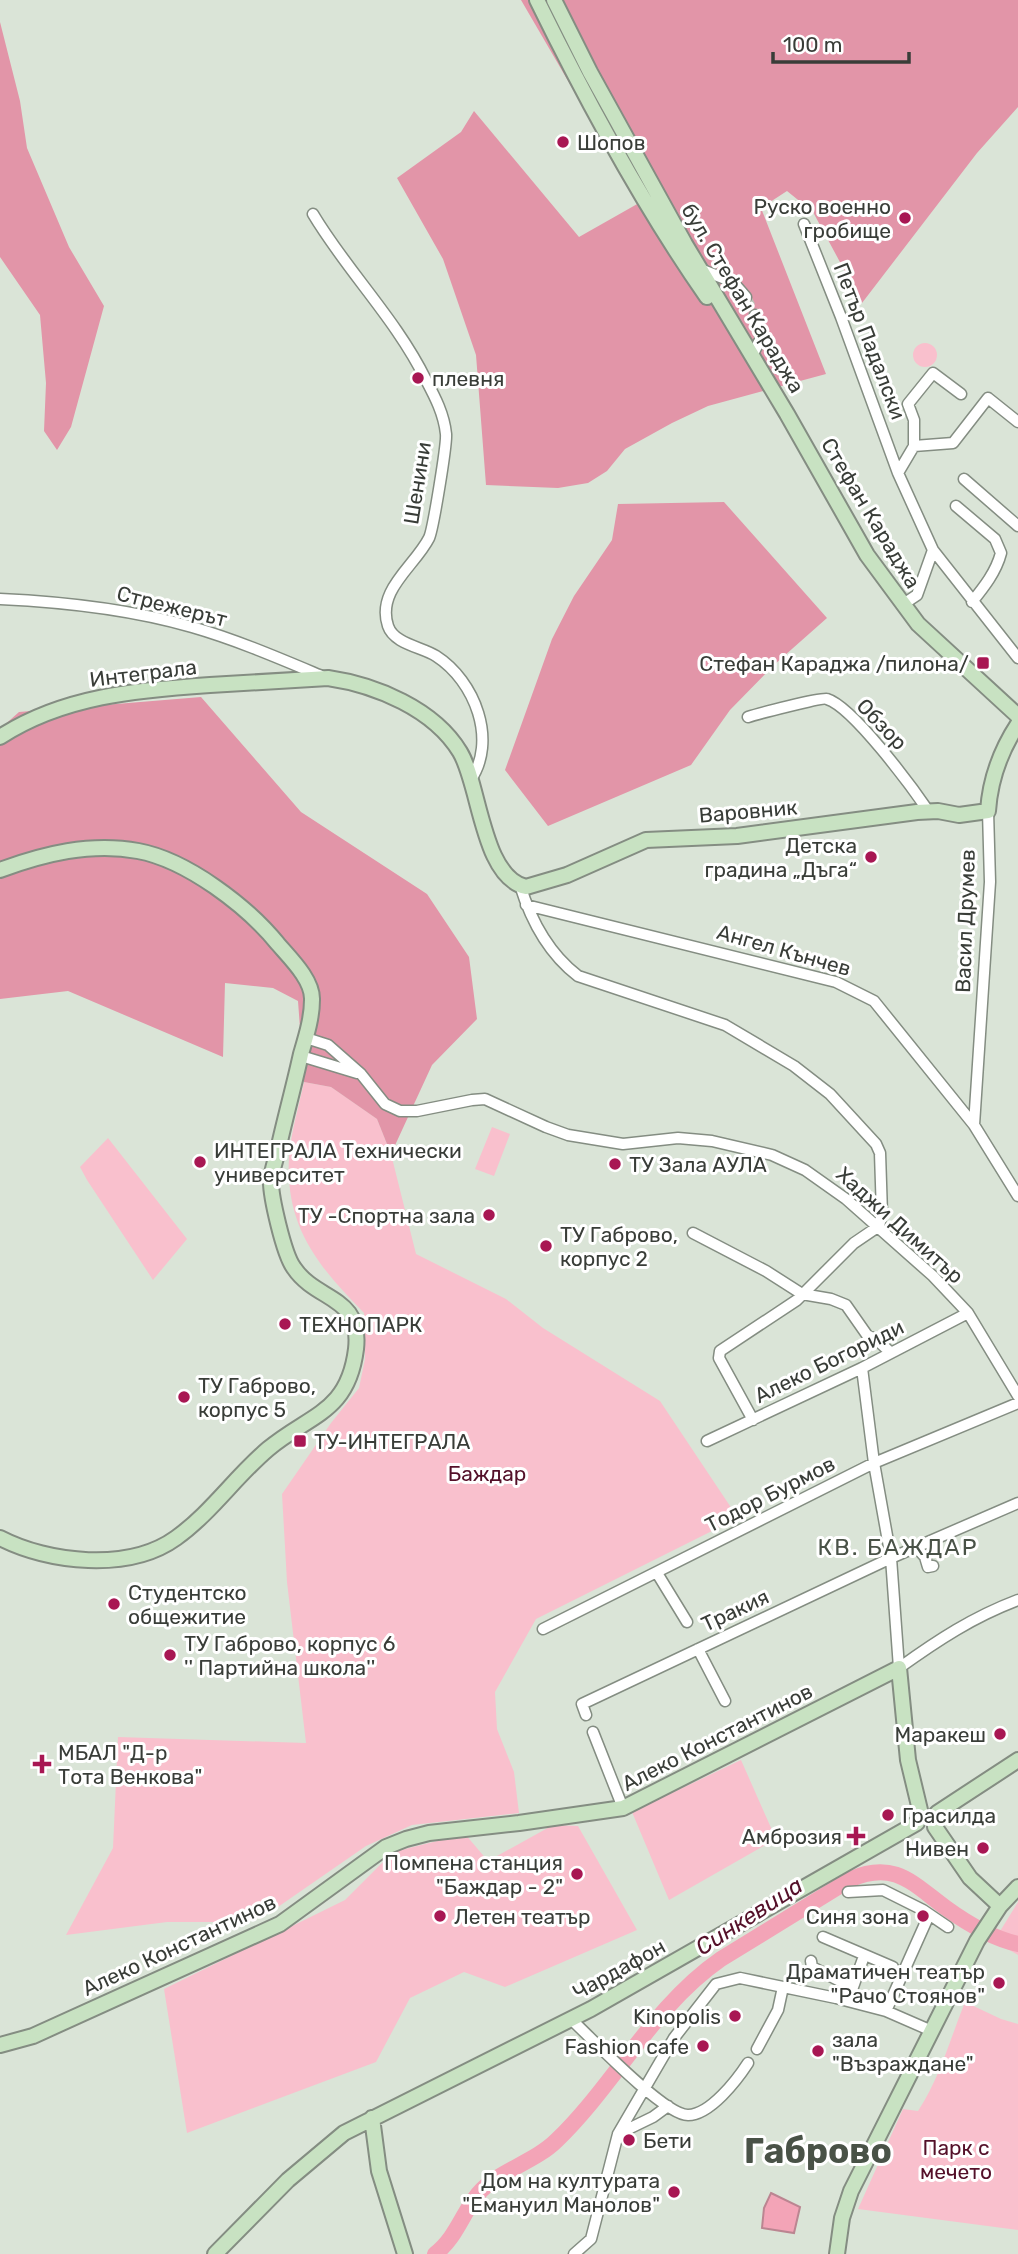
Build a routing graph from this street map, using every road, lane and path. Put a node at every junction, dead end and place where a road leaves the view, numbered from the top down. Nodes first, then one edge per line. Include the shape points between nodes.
1 (537, 0) edge
2 (554, 0) edge
3 (313, 214) dead end
4 (804, 224) dead end
5 (700, 269) junction
6 (746, 297) tunnel mouth
7 (755, 315) tunnel mouth
8 (752, 356) junction
9 (961, 394) dead end
10 (787, 414) junction
11 (1018, 421) edge
12 (914, 446) junction
13 (898, 473) junction
14 (964, 479) dead end
15 (956, 506) dead end
16 (1018, 526) edge
17 (933, 550) junction
18 (0, 599) edge
19 (972, 602) junction
20 (902, 606) junction
21 (1018, 658) edge
22 (328, 678) junction
23 (1018, 716) edge
24 (748, 717) dead end
25 (1018, 724) edge
26 (0, 737) edge
27 (471, 781) junction
28 (988, 811) junction
29 (929, 812) junction
30 (0, 870) edge
31 (520, 886) junction
32 (526, 905) junction
33 (306, 1038) junction
34 (301, 1056) junction
35 (361, 1074) junction
36 (974, 1125) junction
37 (1018, 1196) edge
38 (879, 1226) junction
39 (693, 1233) dead end
40 (802, 1294) junction
41 (968, 1313) junction
42 (890, 1352) junction
43 (862, 1368) junction
44 (1018, 1396) edge
45 (1018, 1403) edge
46 (753, 1420) junction
47 (706, 1441) dead end
48 (874, 1463) junction
49 (1018, 1503) edge
50 (0, 1538) edge
51 (916, 1547) junction
52 (891, 1558) junction
53 (933, 1566) dead end
54 (657, 1573) junction
55 (1018, 1600) edge
56 (687, 1622) dead end
57 (543, 1629) dead end
58 (698, 1649) junction
59 (899, 1668) junction
60 (725, 1701) dead end
61 (586, 1715) dead end
62 (593, 1732) dead end
63 (1018, 1760) edge
64 (623, 1808) junction
65 (918, 1816) junction
66 (936, 1820) junction
67 (1018, 1887) edge
68 (848, 1892) dead end
69 (997, 1909) junction
70 (929, 1915) junction
71 (948, 1927) dead end
72 (823, 1937) dead end
73 (864, 1956) junction
74 (811, 1961) dead end
75 (892, 1967) dead end
76 (783, 1987) junction
77 (852, 1987) junction
78 (848, 2001) junction
79 (886, 2011) junction
80 (571, 2019) junction
81 (932, 2031) junction
82 (0, 2045) edge
83 (757, 2049) dead end
84 (748, 2063) dead end
85 (640, 2084) junction
86 (668, 2106) junction
87 (373, 2118) junction
88 (618, 2134) junction
89 (591, 2239) junction
90 (215, 2254) edge
91 (405, 2254) edge
92 (574, 2254) edge
93 (590, 2254) edge
94 (837, 2254) edge

1 - 10 street, бул. Стефан Караджа via 575,77 674,250
2 - 5 street, бул. Стефан Караджа
3 - 27 street, Шенини via 401,336 439,404 446,436 430,536 393,588 386,614 396,636 438,657 475,703 481,719 482,750
4 - 13 street, Петър Падалски
5 - 6 street via 733,282
5 - 8 street, бул. Стефан Караджа
7 - 8 street via 761,338
8 - 10 street, бул. Стефан Караджа
9 - 12 street via 933,373 908,404 915,420
10 - 20 street, Стефан Караджа via 867,555
11 - 12 street via 988,398 953,443
12 - 13 street
13 - 17 street, Петър Падалски
14 - 16 street
15 - 19 street via 995,539 1002,553 986,586
17 - 19 street, Петър Падалски
17 - 20 street via 917,595
18 - 22 street, Стрежерът via 52,601 191,627
19 - 21 street, Петър Падалски
20 - 23 street, Стефан Караджа
22 - 26 street, Интеграла via 147,689 93,698 35,718
22 - 27 street via 378,691 429,719 459,750
24 - 29 street, Обзор via 828,699 885,753
25 - 28 street, Васил Друмев via 989,790
27 - 31 street via 495,856 507,876
28 - 29 street, Варовник via 959,815
28 - 36 street, Васил Друмев via 990,882
29 - 31 street, Варовник via 737,836 646,839 567,875 536,886
30 - 33 street via 43,855 96,849 138,851 173,863 247,910 289,957 313,999
31 - 32 street
32 - 36 street, Ангел Кънчев via 847,986 874,1001
32 - 38 street via 544,940 578,976 725,1025 794,1066 830,1094 880,1153
33 - 34 street
33 - 35 street, Хаджи Димитър via 328,1045
34 - 35 street
34 - 50 street via 271,1181 294,1268 342,1305 354,1322 355,1353 343,1392 322,1414 246,1468 194,1524 152,1550 134,1557 74,1559 36,1553
35 - 38 street, Хаджи Димитър via 385,1104 400,1111 485,1099 577,1137 632,1144 698,1139 772,1155 816,1176
36 - 37 street, Ангел Кънчев
38 - 40 street via 854,1242
38 - 41 street, Хаджи Димитър
39 - 40 street
40 - 42 street via 846,1305 867,1335
40 - 46 street via 720,1351 719,1358
41 - 42 street, Алеко Богориди
41 - 44 street, Хаджи Димитър
42 - 43 street, Алеко Богориди
43 - 46 street, Алеко Богориди
43 - 48 street
45 - 48 street, Тодор Бурмов
46 - 47 street, Алеко Богориди
48 - 52 street
48 - 54 street, Тодор Бурмов
49 - 51 street, Тракия
51 - 52 street, Тракия
51 - 53 street via 928,1567
52 - 58 street, Тракия
52 - 59 street
54 - 56 street
54 - 57 street, Тодор Бурмов
55 - 59 street, Алеко Константинов via 972,1619
58 - 60 street
58 - 61 street, Тракия via 582,1704
59 - 64 street, Алеко Константинов
59 - 65 street
62 - 64 street
63 - 66 street
64 - 82 street, Алеко Константинов via 406,1839 386,1847 280,1924 33,2036
65 - 66 street via 931,1808
65 - 66 street via 925,1830
65 - 80 street, Чардафон
66 - 69 street via 970,1878
67 - 69 street
68 - 70 street via 883,1890
69 - 81 street
70 - 71 street
70 - 79 street
72 - 73 street
73 - 75 street
73 - 77 street
74 - 77 street via 812,1967
76 - 78 street
76 - 83 street via 778,2010
76 - 85 street via 740,1978 716,1984
77 - 78 street
78 - 79 street
79 - 81 street
80 - 85 street
80 - 87 street, Чардафон
81 - 94 street via 846,2199
84 - 86 street via 712,2104 688,2115
85 - 86 street
85 - 88 street
86 - 88 street
87 - 90 street, Чардафон via 344,2133 288,2180
87 - 91 street via 379,2171
88 - 89 street
89 - 92 street
89 - 93 street

